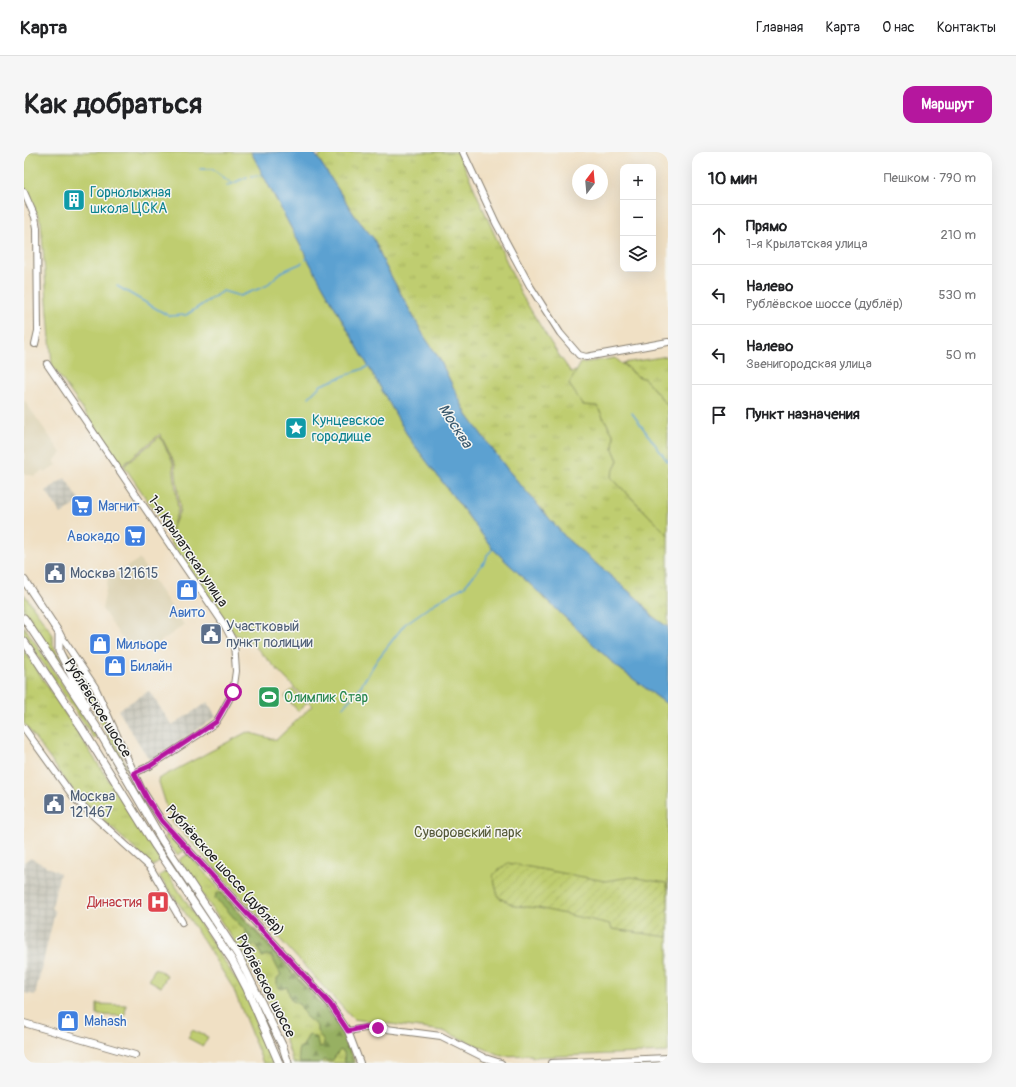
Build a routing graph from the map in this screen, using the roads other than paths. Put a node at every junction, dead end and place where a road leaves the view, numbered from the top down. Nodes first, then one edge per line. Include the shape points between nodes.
1 (463, 152) edge
2 (24, 192) edge
3 (668, 342) edge
4 (35, 344) dead end
5 (47, 364) dead end
6 (24, 580) edge
7 (24, 618) edge
8 (59, 633) junction
9 (24, 641) edge
10 (96, 726) junction
11 (24, 728) edge
12 (134, 773) junction
13 (182, 922) dead end
14 (24, 1023) edge
15 (348, 1031) junction
16 (135, 1055) dead end
17 (668, 1058) edge
18 (279, 1063) edge
19 (288, 1063) edge
20 (360, 1063) edge
21 (502, 1063) edge
22 (551, 1063) edge

1 - 3 street via 496,223 530,286 560,333 579,355 586,357
2 - 4 street via 37,228 38,331
5 - 12 street, 1-я Крылатская улица via 234,643 236,671 233,692 216,722 150,766
6 - 8 main road, Рублёвское шоссе (дублёр)
7 - 10 main road, Рублёвское шоссе
8 - 10 main road via 59,651
8 - 12 street, Рублёвское шоссе (дублёр) via 99,694
9 - 18 main road, Рублёвское шоссе via 232,960
10 - 19 main road, Рублёвское шоссе via 162,840 238,955 283,1047
11 - 13 street via 75,799 150,867
12 - 15 street, Рублёвское шоссе (дублёр) via 162,821 330,1004
14 - 16 street
15 - 20 street, Рублёвское шоссе (дублёр)
15 - 21 street via 371,1027 441,1036 485,1058
17 - 22 street

